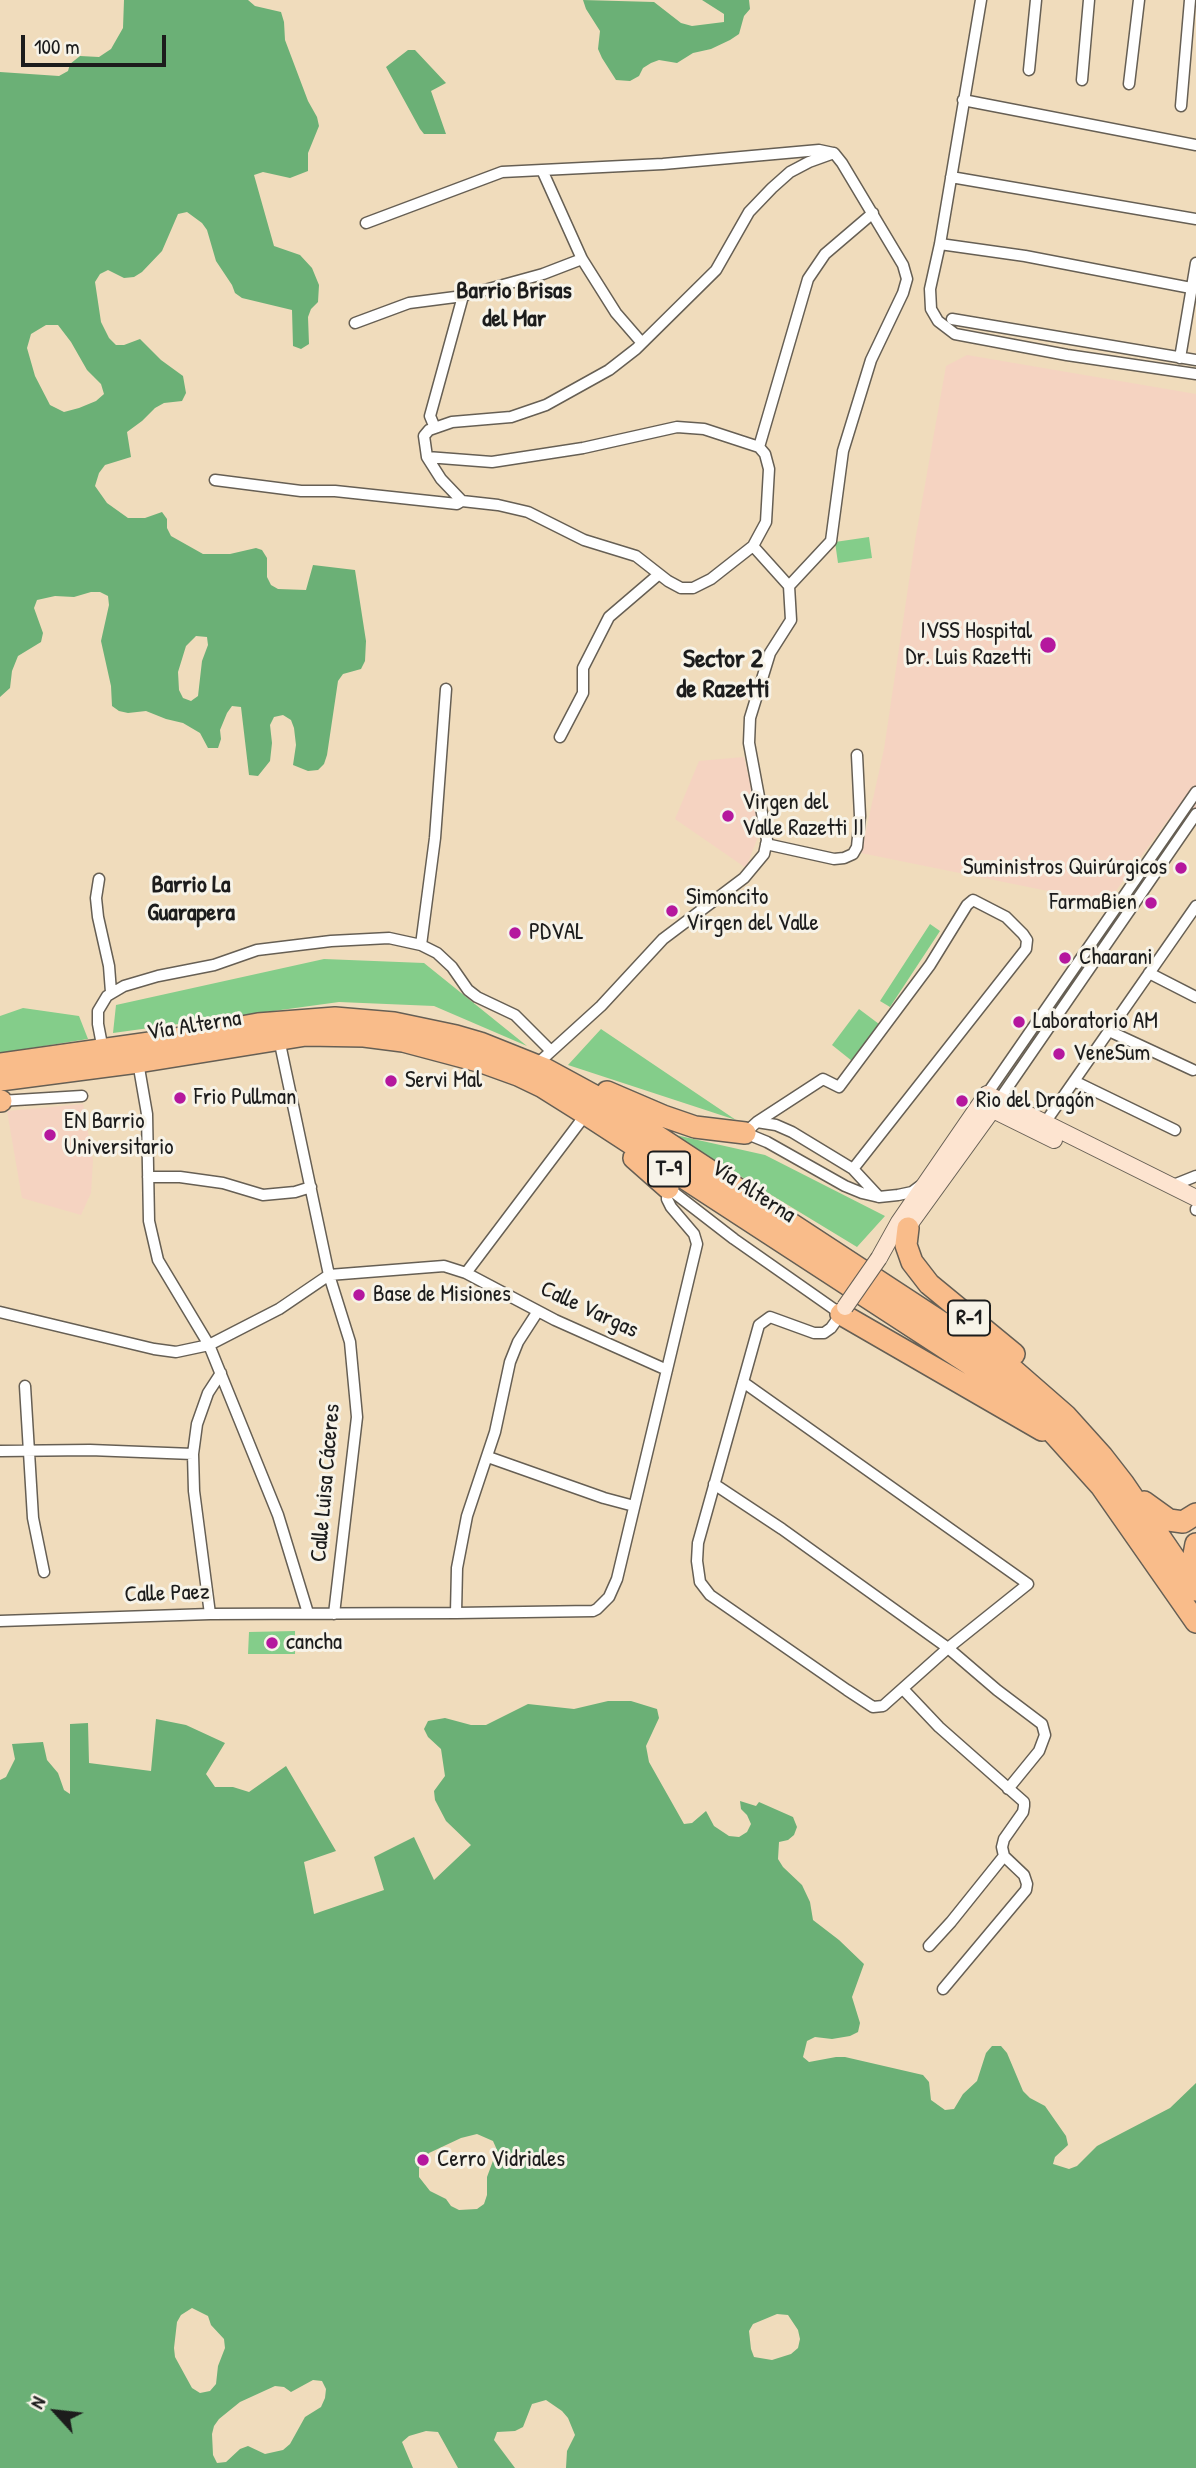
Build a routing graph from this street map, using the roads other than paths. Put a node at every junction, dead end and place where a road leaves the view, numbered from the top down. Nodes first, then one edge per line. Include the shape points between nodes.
1 (981, 0) edge
2 (1036, 0) edge
3 (1089, 0) edge
4 (1139, 0) edge
5 (1190, 0) edge
6 (1029, 70) dead end
7 (1082, 80) dead end
8 (1129, 84) dead end
9 (963, 100) junction
10 (1181, 106) dead end
11 (1196, 145) edge
12 (834, 153) junction
13 (541, 170) junction
14 (951, 177) junction
15 (873, 213) junction
16 (1196, 219) edge
17 (366, 223) dead end
18 (940, 244) junction
19 (582, 259) junction
20 (1196, 263) edge
21 (1191, 288) junction
22 (463, 296) junction
23 (952, 319) dead end
24 (355, 323) dead end
25 (642, 343) junction
26 (1180, 358) junction
27 (1196, 360) edge
28 (1196, 374) edge
29 (435, 428) junction
30 (759, 447) junction
31 (427, 457) junction
32 (215, 480) dead end
33 (462, 500) junction
34 (753, 546) junction
35 (658, 575) junction
36 (789, 586) junction
37 (446, 690) dead end
38 (560, 737) dead end
39 (857, 755) dead end
40 (1196, 792) edge
41 (1196, 814) edge
42 (766, 844) junction
43 (99, 879) dead end
44 (1196, 906) edge
45 (1191, 923) edge
46 (421, 945) junction
47 (1149, 973) junction
48 (111, 992) junction
49 (1196, 997) edge
50 (1109, 1031) junction
51 (279, 1038) junction
52 (103, 1050) junction
53 (138, 1062) junction
54 (544, 1062) junction
55 (0, 1064) edge
56 (1193, 1070) dead end
57 (1074, 1081) junction
58 (0, 1096) edge
59 (82, 1096) dead end
60 (990, 1102) junction
61 (586, 1114) junction
62 (751, 1128) junction
63 (1041, 1128) junction
64 (1175, 1130) dead end
65 (853, 1169) junction
66 (148, 1177) junction
67 (928, 1180) junction
68 (311, 1187) junction
69 (668, 1188) junction
70 (879, 1197) junction
71 (1193, 1198) edge
72 (908, 1228) junction
73 (883, 1253) junction
74 (466, 1272) junction
75 (330, 1275) junction
76 (843, 1310) junction
77 (538, 1311) junction
78 (0, 1312) edge
79 (209, 1345) junction
80 (667, 1370) junction
81 (221, 1373) junction
82 (743, 1382) junction
83 (25, 1386) dead end
84 (1048, 1400) junction
85 (1066, 1447) junction
86 (28, 1450) junction
87 (0, 1451) edge
88 (193, 1454) junction
89 (488, 1457) junction
90 (1124, 1483) junction
91 (714, 1484) junction
92 (634, 1506) junction
93 (1196, 1514) edge
94 (1196, 1544) edge
95 (44, 1572) dead end
96 (1196, 1582) edge
97 (1196, 1590) edge
98 (308, 1613) junction
99 (456, 1613) junction
100 (210, 1614) junction
101 (334, 1614) junction
102 (0, 1621) edge
103 (1196, 1622) edge
104 (948, 1648) junction
105 (902, 1689) junction
106 (1008, 1789) junction
107 (1004, 1856) junction
108 (929, 1945) dead end
109 (943, 1989) dead end

1 - 9 street
2 - 6 street
3 - 7 street
4 - 8 street
5 - 10 street
9 - 11 street
9 - 14 street
12 - 13 street via 818,150
12 - 15 street
12 - 25 street via 790,172 772,188 749,212 716,270
13 - 17 street via 502,173
13 - 19 street
14 - 16 street
14 - 18 street
15 - 30 street via 825,254 808,279
15 - 36 street via 903,265 903,293 871,360 843,451 831,541
18 - 21 street
18 - 28 street via 930,289 931,309 947,330 1067,355
19 - 22 street
19 - 25 street via 615,313
20 - 21 street
21 - 26 street
22 - 24 street via 409,303
22 - 29 street via 430,416
23 - 26 street
25 - 29 street via 609,370 546,405 511,416
26 - 27 street
29 - 31 street via 424,436
30 - 31 street via 705,429 677,427 492,462
30 - 34 street via 769,469 766,522
31 - 33 street via 441,480
32 - 33 street via 457,504
33 - 35 street via 528,512 584,540 636,556
34 - 35 street via 693,588 681,588
34 - 36 street
35 - 38 street via 608,617 583,668 583,693
36 - 42 street via 790,620 770,653 750,718 753,770
37 - 46 street
39 - 42 street via 859,825 853,854 834,859
40 - 60 street
41 - 60 street
42 - 54 street via 753,870 663,939
43 - 48 street via 97,917
44 - 45 street
45 - 47 street
46 - 48 street via 388,938 257,950
46 - 54 street via 445,960 472,994 522,1021
47 - 49 street
47 - 50 street
48 - 52 street via 98,1011
50 - 56 street
50 - 57 street
51 - 53 highway, Vía Alterna / T-9
51 - 61 highway, Vía Alterna / T-9 via 364,1035 425,1046 518,1076
51 - 68 street, Calle Luisa Cáceres
52 - 54 highway, Vía Alterna / T-9 via 258,1024 335,1018 394,1023 456,1036
52 - 55 highway, Vía Alterna / T-9
53 - 58 highway, Vía Alterna / T-9
53 - 66 street via 147,1114
54 - 62 highway, T-9 via 695,1127
54 - 84 highway, Vía Alterna / T-9 via 985,1349
57 - 63 street
57 - 64 street
58 - 59 street
60 - 63 main road
60 - 67 main road
60 - 72 main road
61 - 69 highway
61 - 74 street
61 - 85 highway, Vía Alterna / T-9 via 998,1382
62 - 65 street via 776,1125
62 - 65 street via 823,1079 839,1087 930,965 967,905 973,900 982,903 1023,934 1026,949
62 - 70 street, T-9 via 767,1142 845,1186
63 - 71 main road
63 - 71 main road
65 - 70 street
66 - 68 street via 223,1183 263,1195
66 - 79 street via 149,1221 158,1260
67 - 70 street, T-9 via 912,1192
67 - 73 main road
68 - 75 street, Calle Luisa Cáceres
69 - 76 street via 734,1239
69 - 80 street via 671,1207 697,1244
72 - 73 main road
72 - 84 highway, R-1 via 906,1245 912,1262 929,1284 1028,1364
73 - 76 main road, bridge
74 - 75 street, Calle Vargas via 444,1266
74 - 77 street, Calle Vargas
75 - 79 street via 279,1309
75 - 101 street, Calle Luisa Cáceres via 350,1342 357,1417
76 - 82 street via 831,1328 820,1334 766,1318 759,1325
76 - 85 highway, T-9
77 - 80 street, Calle Vargas
77 - 89 street via 510,1362
78 - 79 street via 155,1349 176,1352
79 - 81 street
80 - 92 street
81 - 88 street via 204,1403
81 - 98 street via 278,1516
82 - 91 street
82 - 104 street via 1028,1584
83 - 86 street
84 - 90 highway, Vía Alterna / T-9
85 - 103 highway, Vía Alterna / T-9 via 1101,1486
86 - 87 street
86 - 88 street
86 - 95 street via 33,1518
88 - 100 street
89 - 92 street
89 - 99 street via 463,1531
90 - 93 highway, T-9 via 1169,1520 1183,1522
90 - 97 highway, Vía Alterna / T-9
91 - 104 street
91 - 105 street via 698,1543 698,1576 706,1591 873,1707 883,1706
92 - 99 street, Calle Paez via 617,1579 597,1609
94 - 96 highway
98 - 100 street, Calle Paez
98 - 101 street, Calle Paez
99 - 101 street, Calle Paez
100 - 102 street, Calle Paez
104 - 105 street
104 - 106 street via 1043,1727 1039,1751
105 - 106 street
106 - 107 street via 1024,1802 1024,1809 1002,1843
107 - 108 street
107 - 109 street via 1024,1875 1026,1890

